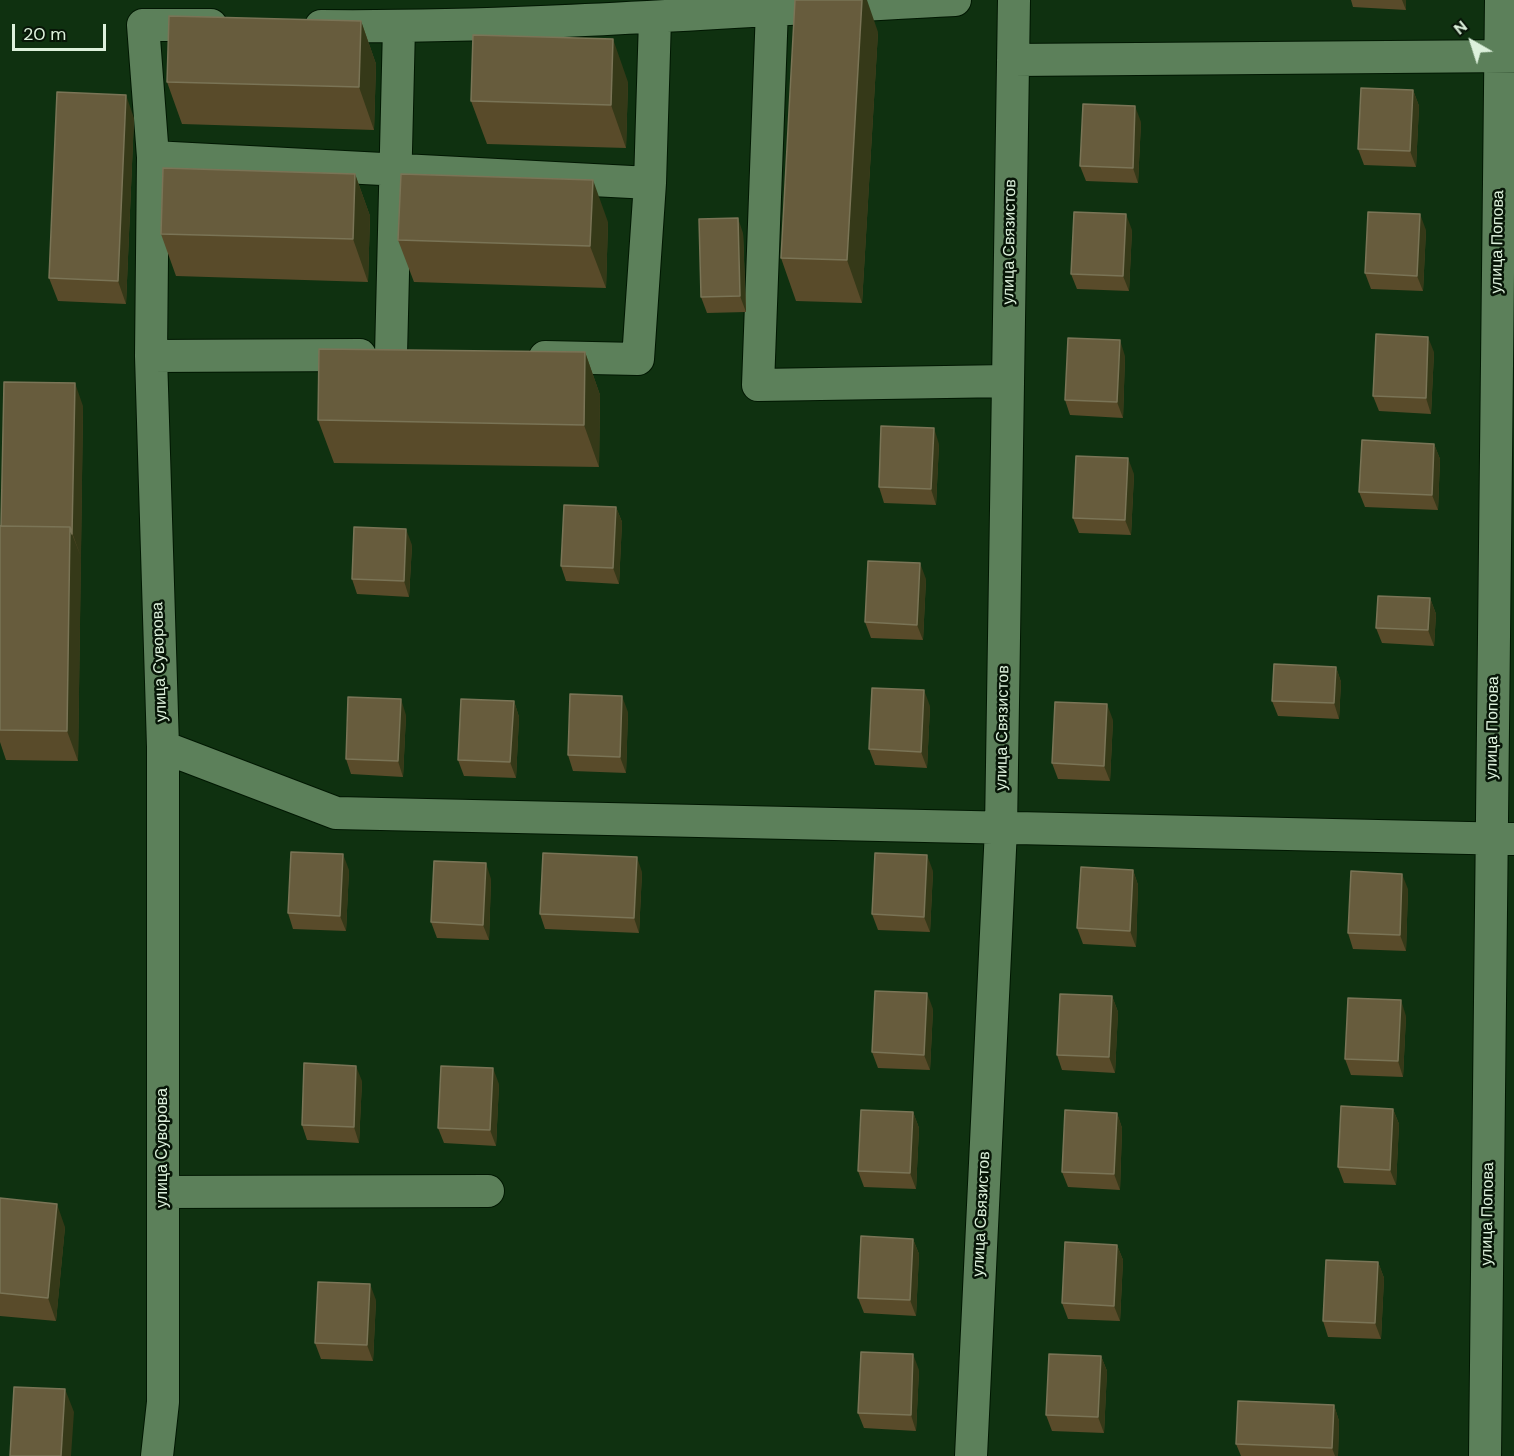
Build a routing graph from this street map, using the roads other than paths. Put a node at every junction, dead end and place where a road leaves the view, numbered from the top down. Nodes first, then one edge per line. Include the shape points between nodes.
1 (955, 0) edge
2 (1014, 0) edge
3 (1501, 0) edge
4 (772, 9) junction
5 (144, 12) edge
6 (656, 19) junction
7 (237, 26) edge
8 (295, 26) edge
9 (399, 27) junction
10 (1507, 56) edge
11 (1013, 60) junction
12 (153, 157) junction
13 (394, 170) junction
14 (650, 183) junction
15 (151, 356) junction
16 (520, 357) edge
17 (1008, 381) junction
18 (162, 747) junction
19 (1001, 829) junction
20 (1503, 840) edge
21 (488, 1191) dead end
22 (163, 1192) junction
23 (158, 1456) edge
24 (971, 1456) edge
25 (1485, 1456) edge

1 - 4 street
2 - 11 street, улица Связистов
3 - 10 street, улица Попова
4 - 6 street
4 - 17 street via 758,385
5 - 7 street
5 - 12 street, улица Суворова
6 - 9 street
6 - 14 street
8 - 9 street
9 - 13 street
10 - 11 street
10 - 20 street, улица Попова
11 - 17 street, улица Связистов
12 - 13 street
12 - 15 street, улица Суворова
13 - 14 street
13 - 15 street via 403,355
14 - 16 street via 638,359
15 - 18 street, улица Суворова
17 - 19 street, улица Связистов
18 - 19 street via 336,813
18 - 22 street, улица Суворова
19 - 20 street
19 - 24 street, улица Связистов
20 - 25 street, улица Попова
21 - 22 street
22 - 23 street, улица Суворова via 163,1402

